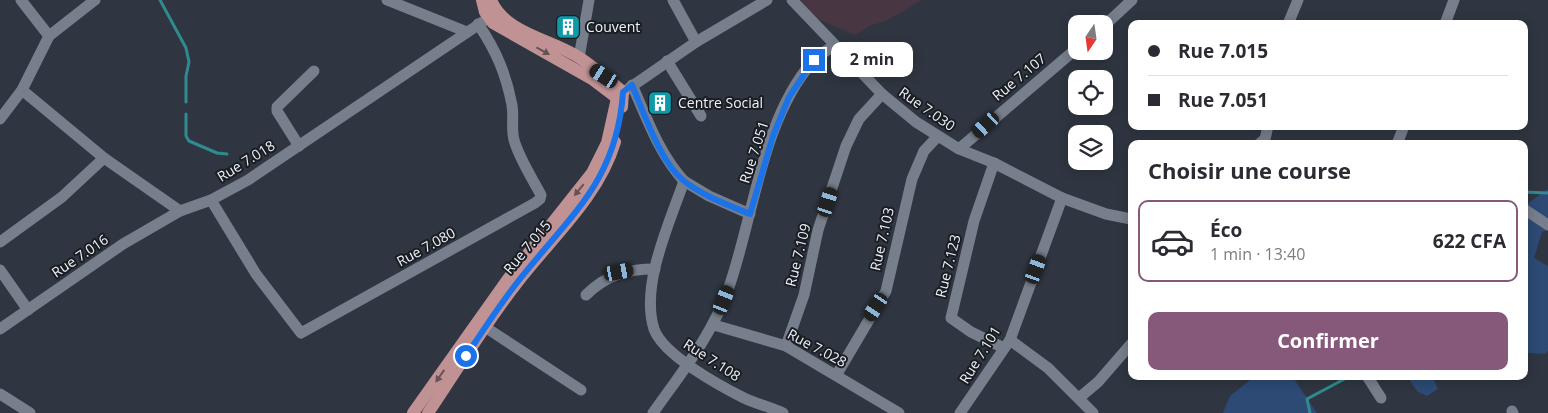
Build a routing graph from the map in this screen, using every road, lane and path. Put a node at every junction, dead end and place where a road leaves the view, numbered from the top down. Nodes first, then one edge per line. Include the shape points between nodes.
1 (21, 0) edge
2 (95, 0) edge
3 (387, 0) edge
4 (482, 0) edge
5 (491, 0) edge
6 (589, 0) edge
7 (673, 0) edge
8 (767, 0) edge
9 (792, 0) edge
10 (1132, 0) edge
11 (1298, 0) edge
12 (1454, 0) edge
13 (1113, 18) edge
14 (1290, 20) edge
15 (1446, 20) edge
16 (484, 22) junction
17 (467, 32) junction
18 (49, 36) junction
19 (696, 42) junction
20 (834, 45) junction
21 (1068, 56) edge
22 (579, 58) junction
23 (667, 61) junction
24 (314, 71) dead end
25 (22, 90) junction
26 (624, 92) junction
27 (882, 94) junction
28 (701, 116) dead end
29 (0, 119) edge
30 (938, 136) junction
31 (299, 146) junction
32 (959, 149) junction
33 (104, 158) junction
34 (994, 163) junction
35 (684, 181) junction
36 (1062, 198) junction
37 (211, 200) junction
38 (180, 211) junction
39 (1528, 212) edge
40 (750, 214) junction
41 (1128, 218) edge
42 (1543, 222) edge
43 (0, 242) edge
44 (655, 268) junction
45 (0, 270) edge
46 (586, 295) dead end
47 (28, 310) junction
48 (714, 324) junction
49 (485, 327) junction
50 (0, 329) edge
51 (1007, 344) junction
52 (786, 346) junction
53 (1128, 347) edge
54 (688, 364) junction
55 (837, 374) junction
56 (1370, 380) edge
57 (581, 390) dead end
58 (0, 394) edge
59 (1079, 398) junction
60 (1381, 398) dead end
61 (766, 410) edge
62 (30, 413) edge
63 (413, 413) edge
64 (428, 413) edge
65 (653, 413) edge
66 (783, 413) edge
67 (899, 413) edge
68 (960, 413) edge
69 (1092, 413) edge

1 - 18 street
2 - 18 street
3 - 17 street
4 - 16 main road
5 - 22 main road via 496,11 510,23
6 - 22 street
7 - 19 street
8 - 19 street
9 - 20 street, Rue 7.030
10 - 13 street
11 - 14 street
12 - 15 street
16 - 17 street, Rue 7.018
16 -> 26 main road via 592,79
16 - 37 street, Rue 7.080 via 501,64 512,107 514,141 541,195 535,203 301,333 256,274
17 - 31 street, Rue 7.018
18 - 25 street
19 - 23 street
20 - 27 street, Rue 7.030
20 - 40 street, Rue 7.051 via 814,60 789,97 773,136
21 - 32 street, Rue 7.107
22 - 26 main road
23 - 26 street
23 - 28 street
24 - 31 street via 278,107 277,112
25 - 29 street
25 - 33 street
26 - 35 street
26 - 49 main road, Rue 7.015 via 618,132 603,173
26 -> 63 main road, Rue 7.015 via 607,143 592,174 508,279
27 - 30 street, Rue 7.030
27 - 52 street, Rue 7.109 via 859,119 846,146 818,230 804,295
30 - 32 street, Rue 7.030
30 - 55 street, Rue 7.103 via 924,151 912,179 886,291
31 - 37 street, Rue 7.018
32 - 34 street, Rue 7.030
33 - 38 street
33 - 43 street via 62,197
34 - 36 street, Rue 7.030
34 - 51 street, Rue 7.123 via 974,221 951,318 971,332
35 - 40 street
35 - 44 street, Rue 7.108
36 - 41 street, Rue 7.030
36 - 51 street, Rue 7.101
37 - 38 street, Rue 7.018
38 - 47 street, Rue 7.016 via 123,244
39 - 42 street
40 - 48 street, Rue 7.051 via 729,287
44 - 46 street via 619,272 597,284
44 - 54 street, Rue 7.108 via 652,289 655,330 670,350
45 - 47 street
47 - 50 street, Rue 7.016
48 - 52 street, Rue 7.028
48 - 54 street, Rue 7.051
49 - 57 street
49 - 64 main road, Rue 7.015
51 - 59 street, Rue 7.123 via 1048,368
51 - 68 street, Rue 7.101
52 - 55 street, Rue 7.028
53 - 59 street via 1098,382
54 - 61 street, Rue 7.108
54 - 65 street, Rue 7.051
55 - 67 street, Rue 7.028
56 - 60 street
58 - 62 street
59 - 69 street, Rue 7.123
61 - 66 street, Rue 7.108

